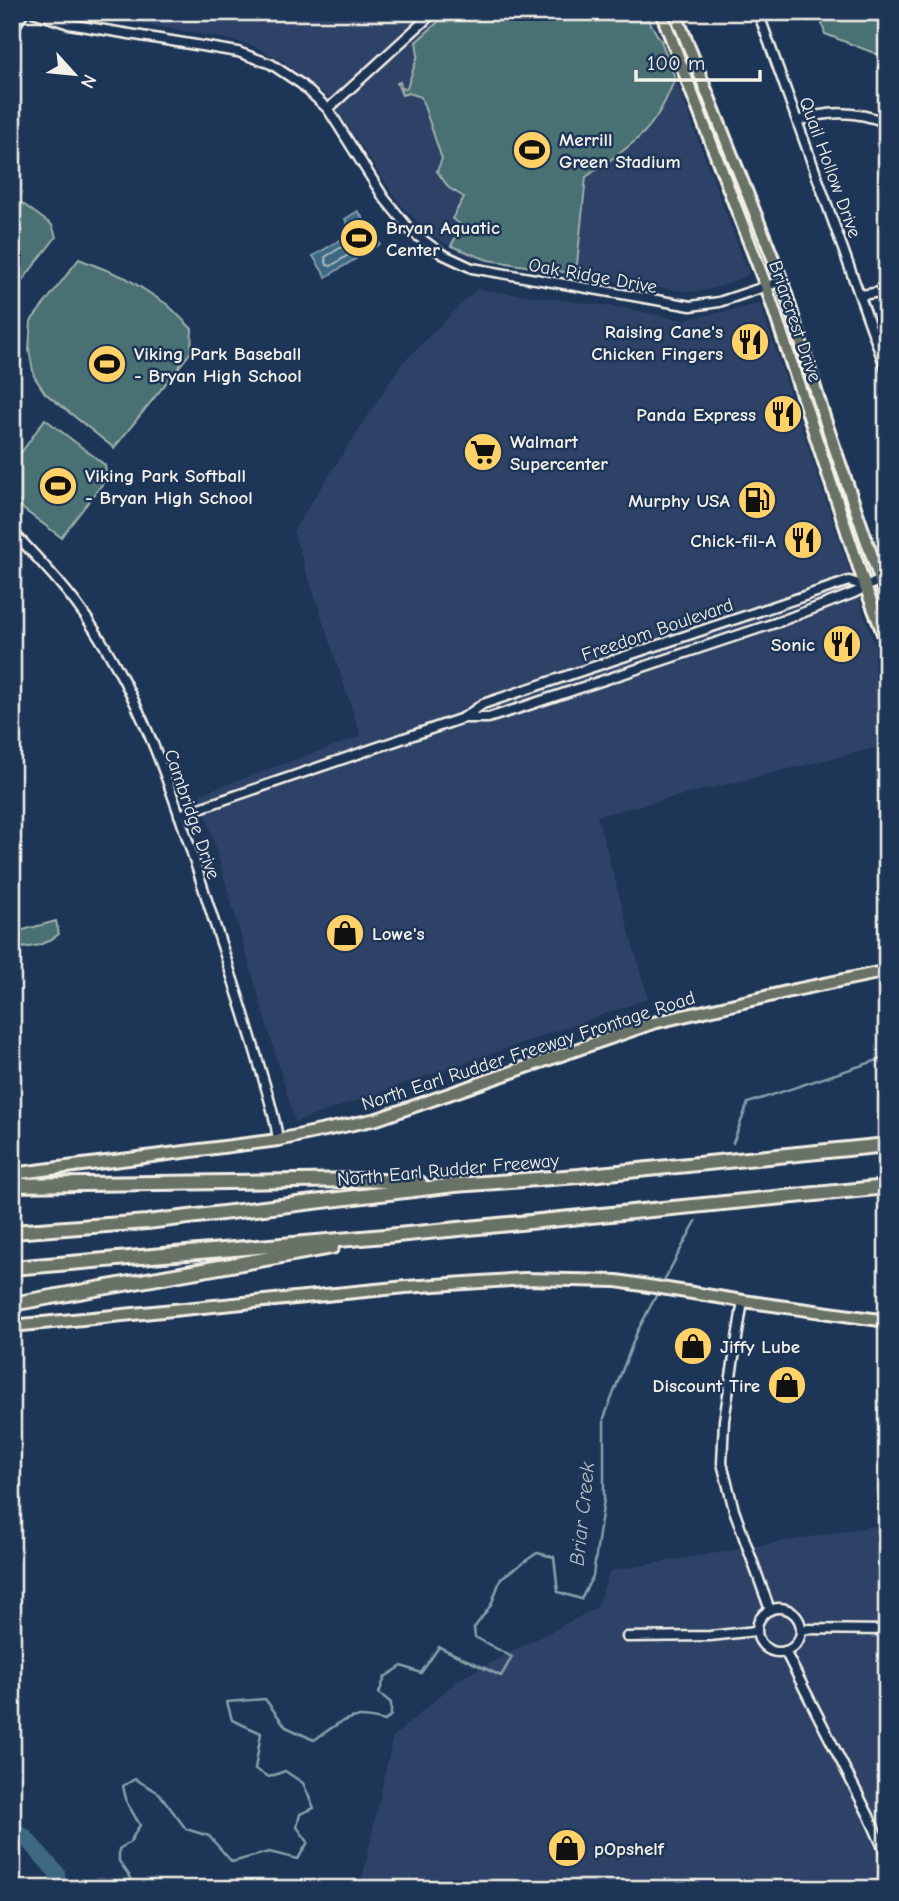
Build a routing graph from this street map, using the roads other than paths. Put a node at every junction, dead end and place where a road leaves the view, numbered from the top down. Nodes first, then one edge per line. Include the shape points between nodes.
1 (24, 12) edge
2 (33, 12) edge
3 (434, 12) edge
4 (661, 12) edge
5 (675, 12) edge
6 (758, 12) edge
7 (12, 31) edge
8 (328, 109) junction
9 (798, 121) junction
10 (887, 123) edge
11 (782, 281) junction
12 (766, 286) junction
13 (887, 291) edge
14 (861, 295) junction
15 (887, 372) edge
16 (12, 531) edge
17 (880, 580) junction
18 (865, 586) junction
19 (887, 600) edge
20 (722, 623) junction
21 (727, 638) junction
22 (887, 644) edge
23 (652, 647) junction
24 (657, 662) junction
25 (572, 674) junction
26 (576, 689) junction
27 (463, 718) junction
28 (179, 815) junction
29 (887, 971) edge
30 (278, 1140) junction
31 (887, 1145) edge
32 (12, 1174) edge
33 (12, 1185) edge
34 (455, 1185) junction
35 (887, 1187) edge
36 (12, 1232) edge
37 (397, 1235) junction
38 (12, 1268) edge
39 (743, 1301) junction
40 (12, 1304) edge
41 (887, 1321) edge
42 (12, 1326) edge
43 (770, 1610) junction
44 (802, 1629) junction
45 (887, 1630) edge
46 (756, 1631) junction
47 (627, 1637) dead end
48 (785, 1651) junction
49 (887, 1857) edge

1 - 7 street
2 - 8 street, Oak Ridge Drive via 69,24 258,58 301,84
3 - 8 street
4 - 12 main road, Briarcrest Drive
5 - 11 main road, Briarcrest Drive
6 - 9 street, Quail Hollow Drive
8 - 12 street, Oak Ridge Drive via 402,222 430,247 462,264 495,274 681,305 719,302
9 - 10 street via 838,113
9 - 14 street, Quail Hollow Drive
11 - 12 street, Oak Ridge Drive
11 - 17 main road, Briarcrest Drive
12 - 18 main road, Briarcrest Drive
13 - 14 street
14 - 15 street, Quail Hollow Drive
16 - 28 street, Cambridge Drive via 77,604 113,660 139,709
17 - 18 street, Freedom Boulevard
17 - 19 main road, Briarcrest Drive
18 - 20 street, Freedom Boulevard via 849,581
18 - 21 street, Freedom Boulevard
18 - 22 main road, Briarcrest Drive
20 - 21 street
20 - 23 street, Freedom Boulevard
21 - 24 street, Freedom Boulevard
23 - 24 street
23 - 25 street, Freedom Boulevard
24 - 26 street, Freedom Boulevard
25 - 26 street
25 - 27 street, Freedom Boulevard via 483,704
26 - 27 street, Freedom Boulevard via 488,718
27 - 28 street, Freedom Boulevard
28 - 30 street, Cambridge Drive via 245,1018
29 - 30 main road, North Earl Rudder Freeway Frontage Road via 675,1017 377,1119
30 - 32 main road, North Earl Rudder Freeway Frontage Road
31 - 34 highway, North Earl Rudder Freeway
33 - 34 highway via 362,1180
34 - 36 highway, North Earl Rudder Freeway via 147,1222
35 - 37 highway
37 - 38 highway
37 - 40 highway
39 - 41 main road
39 - 42 main road via 617,1281 524,1279
39 - 43 street via 723,1420 722,1463
43 - 44 street via 792,1613
43 - 46 street
44 - 45 street
44 - 48 street via 799,1641
46 - 47 street
46 - 48 street via 766,1648
48 - 49 street

